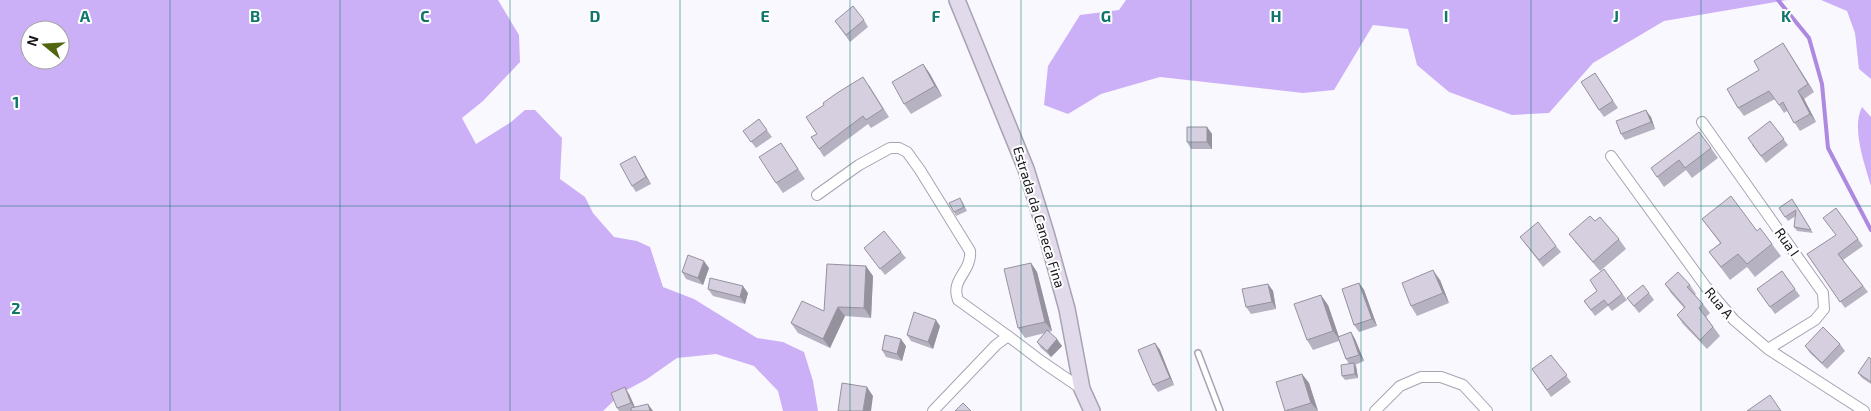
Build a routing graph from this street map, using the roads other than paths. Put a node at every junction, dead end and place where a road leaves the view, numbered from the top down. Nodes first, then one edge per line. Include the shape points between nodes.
1 (957, 0) edge
2 (1702, 122) dead end
3 (1611, 156) dead end
4 (817, 195) dead end
5 (1008, 336) junction
6 (1768, 349) junction
7 (1198, 353) dead end
8 (1082, 389) junction
9 (933, 411) edge
10 (1092, 411) edge
11 (1220, 411) edge
12 (1375, 411) edge
13 (1487, 411) edge
14 (1864, 411) edge

1 - 8 street, Estrada da Caneca Fina via 1026,169 1066,309
2 - 6 street, Rua I via 1824,293 1824,309 1815,320
3 - 6 street, Rua A via 1706,287 1734,320
4 - 5 street via 890,148 907,152 970,252 969,265 956,284 958,300
5 - 8 street
5 - 9 street
6 - 14 street, Rua A
7 - 11 lane
8 - 10 street, Estrada da Caneca Fina
12 - 13 street via 1400,386 1421,377 1441,377 1463,385

